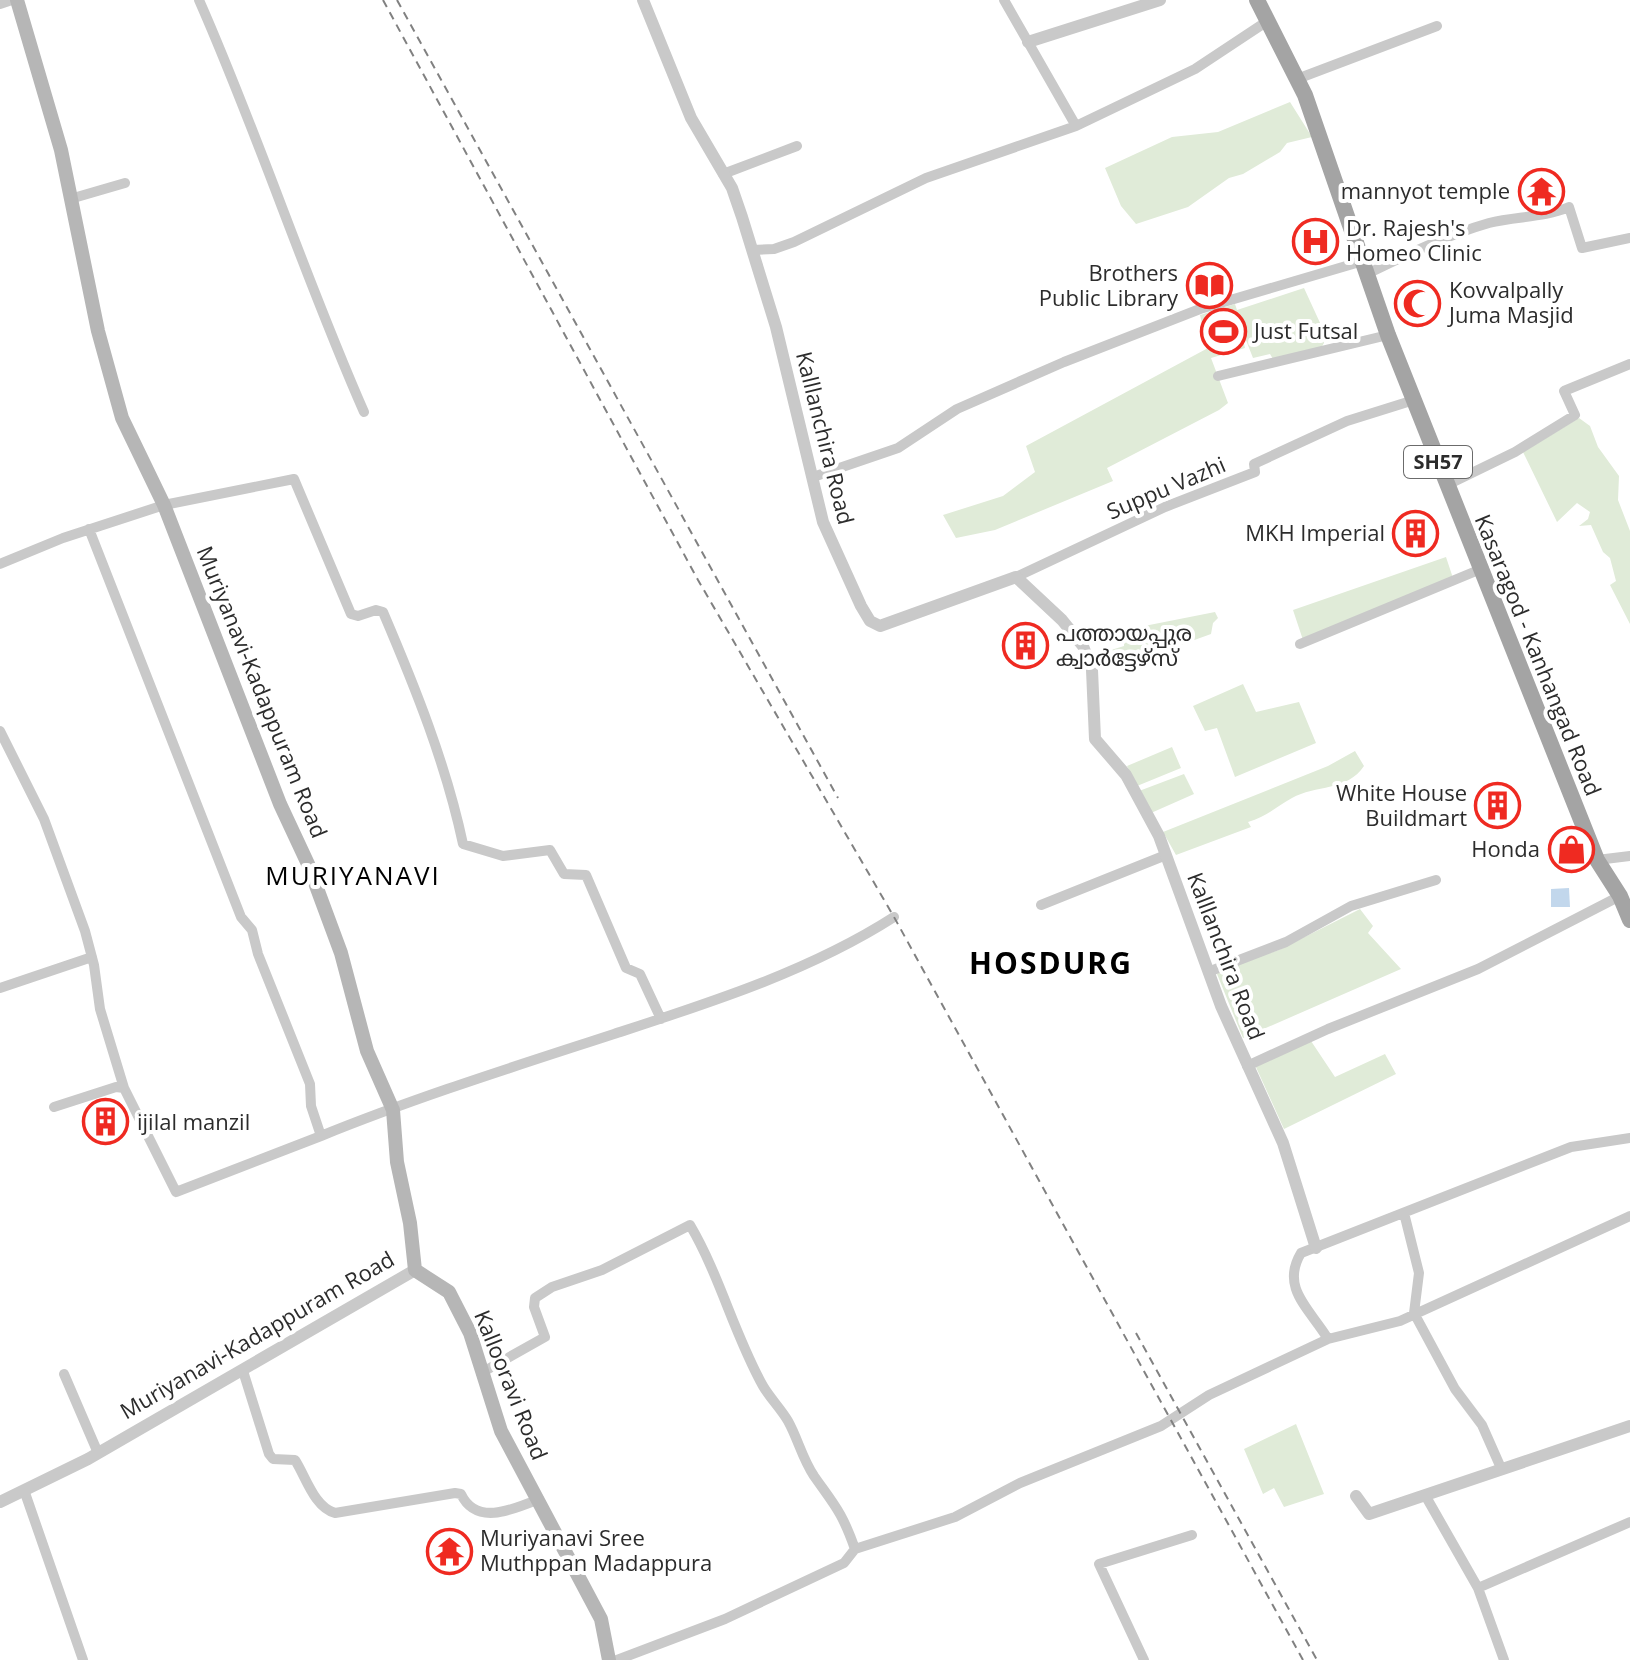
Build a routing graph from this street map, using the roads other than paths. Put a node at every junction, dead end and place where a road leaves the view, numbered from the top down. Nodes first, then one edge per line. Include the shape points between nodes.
1 (15, 0) edge
2 (199, 0) edge
3 (643, 0) edge
4 (1004, 0) edge
5 (1160, 0) edge
6 (1257, 0) edge
7 (0, 4) edge
8 (1269, 20) junction
9 (1437, 26) dead end
10 (1028, 42) junction
11 (1297, 79) junction
12 (1076, 126) junction
13 (797, 146) dead end
14 (723, 174) junction
15 (125, 183) dead end
16 (70, 199) junction
17 (1630, 238) edge
18 (752, 250) junction
19 (1365, 268) junction
20 (1388, 335) junction
21 (1630, 364) edge
22 (1218, 376) dead end
23 (1414, 400) junction
24 (364, 412) dead end
25 (813, 477) junction
26 (1447, 485) junction
27 (164, 505) junction
28 (89, 529) junction
29 (0, 564) edge
30 (1481, 569) junction
31 (1016, 577) junction
32 (1300, 644) dead end
33 (0, 731) edge
34 (1166, 855) junction
35 (1630, 856) edge
36 (1597, 860) junction
37 (1436, 880) dead end
38 (1620, 896) junction
39 (1041, 905) dead end
40 (894, 917) dead end
41 (1630, 920) edge
42 (92, 957) junction
43 (1208, 972) junction
44 (0, 988) edge
45 (661, 1019) junction
46 (1247, 1066) junction
47 (124, 1088) junction
48 (54, 1107) dead end
49 (393, 1110) junction
50 (321, 1136) junction
51 (1630, 1138) edge
52 (1404, 1213) junction
53 (1630, 1216) edge
54 (1316, 1248) junction
55 (415, 1270) junction
56 (1414, 1313) junction
57 (1328, 1339) junction
58 (243, 1371) junction
59 (481, 1373) junction
60 (64, 1374) dead end
61 (1630, 1426) edge
62 (98, 1453) junction
63 (1501, 1468) junction
64 (24, 1490) junction
65 (1425, 1495) junction
66 (1356, 1496) dead end
67 (539, 1499) junction
68 (0, 1502) edge
69 (1630, 1522) edge
70 (1192, 1535) dead end
71 (855, 1549) junction
72 (1478, 1588) junction
73 (83, 1660) edge
74 (609, 1660) edge
75 (617, 1660) edge
76 (1144, 1660) edge
77 (1504, 1660) edge

1 - 7 street
1 - 16 main road, Muriyanavi-Kadappuram Road via 61,150
2 - 24 street
3 - 14 street, Kalllanchira Road via 691,118
4 - 10 street
5 - 10 street
6 - 8 main road, Kasaragod - Kanhangad Road / SH57
8 - 11 main road, Kasaragod - Kanhangad Road / SH57
8 - 12 street via 1195,69
9 - 11 street
10 - 12 street
11 - 19 main road, Kasaragod - Kanhangad Road / SH57
12 - 18 street via 926,178 794,242
13 - 14 street
14 - 18 street, Kalllanchira Road
15 - 16 street
16 - 27 main road, Muriyanavi-Kadappuram Road via 122,418
17 - 19 street via 1582,248 1569,207 1552,215 1519,216 1467,230
18 - 25 street, Kalllanchira Road
19 - 20 main road, Kasaragod - Kanhangad Road / SH57
19 - 25 street via 1200,309 957,409 898,448
20 - 22 street
20 - 23 main road, Kasaragod - Kanhangad Road / SH57
21 - 26 street via 1564,391 1575,415
23 - 26 main road, Kasaragod - Kanhangad Road / SH57
23 - 31 street, Suppu Vazhi via 1347,421 1254,464 1255,472 1165,507
25 - 31 street, Kalllanchira Road via 823,522 870,621 880,626
26 - 30 main road, Kasaragod - Kanhangad Road / SH57
27 - 28 street
27 - 45 street via 294,479 351,614 383,612 453,798 463,844 503,856 550,850 564,874 586,875 626,968 640,974
27 - 49 main road, Muriyanavi-Kadappuram Road via 308,864 341,953 367,1051
28 - 29 street
28 - 50 street via 241,917 252,930 310,1084
30 - 32 street
30 - 36 main road, Kasaragod - Kanhangad Road / SH57
31 - 34 street, Kalllanchira Road via 1083,646 1092,670 1095,739 1126,775
33 - 42 street via 44,819
34 - 39 street
34 - 43 street, Kalllanchira Road
35 - 36 street
36 - 38 main road, Kasaragod - Kanhangad Road / SH57
37 - 43 street via 1351,906 1286,942
38 - 41 main road, Kasaragod - Kanhangad Road / SH57
38 - 46 street via 1478,969
40 - 45 street via 817,957
42 - 44 street
42 - 47 street via 100,1009
43 - 46 street, Kalllanchira Road
45 - 49 street
46 - 54 street, Kalllanchira Road via 1283,1143
47 - 48 street
47 - 50 street via 176,1192
49 - 50 street
49 - 55 main road, Muriyanavi-Kadappuram Road
51 - 52 street via 1571,1147
52 - 54 street
52 - 56 street via 1419,1273
53 - 56 street
54 - 57 street via 1301,1253 1292,1268 1292,1285
55 - 58 street, Muriyanavi-Kadappuram Road
55 - 59 main road, Kallooravi Road via 449,1292 470,1333
56 - 57 street via 1375,1329
56 - 63 street via 1455,1389 1482,1425
57 - 71 street via 1209,1395 1161,1426 1020,1483 955,1517
58 - 62 street, Muriyanavi-Kadappuram Road
58 - 67 street via 269,1454 295,1460 328,1511 455,1493 474,1512 514,1509
59 - 67 main road, Kallooravi Road via 501,1431
59 - 71 street via 545,1337 535,1298 690,1225 763,1387 788,1421 814,1476 842,1511
60 - 62 street
61 - 63 street
62 - 64 street, Muriyanavi-Kadappuram Road
63 - 65 street
64 - 68 street, Muriyanavi-Kadappuram Road
64 - 73 street
65 - 66 street via 1369,1514
65 - 72 street
67 - 74 main road, Kallooravi Road via 601,1619
69 - 72 street
70 - 76 street via 1099,1564
71 - 75 street via 844,1563 725,1619
72 - 77 street

